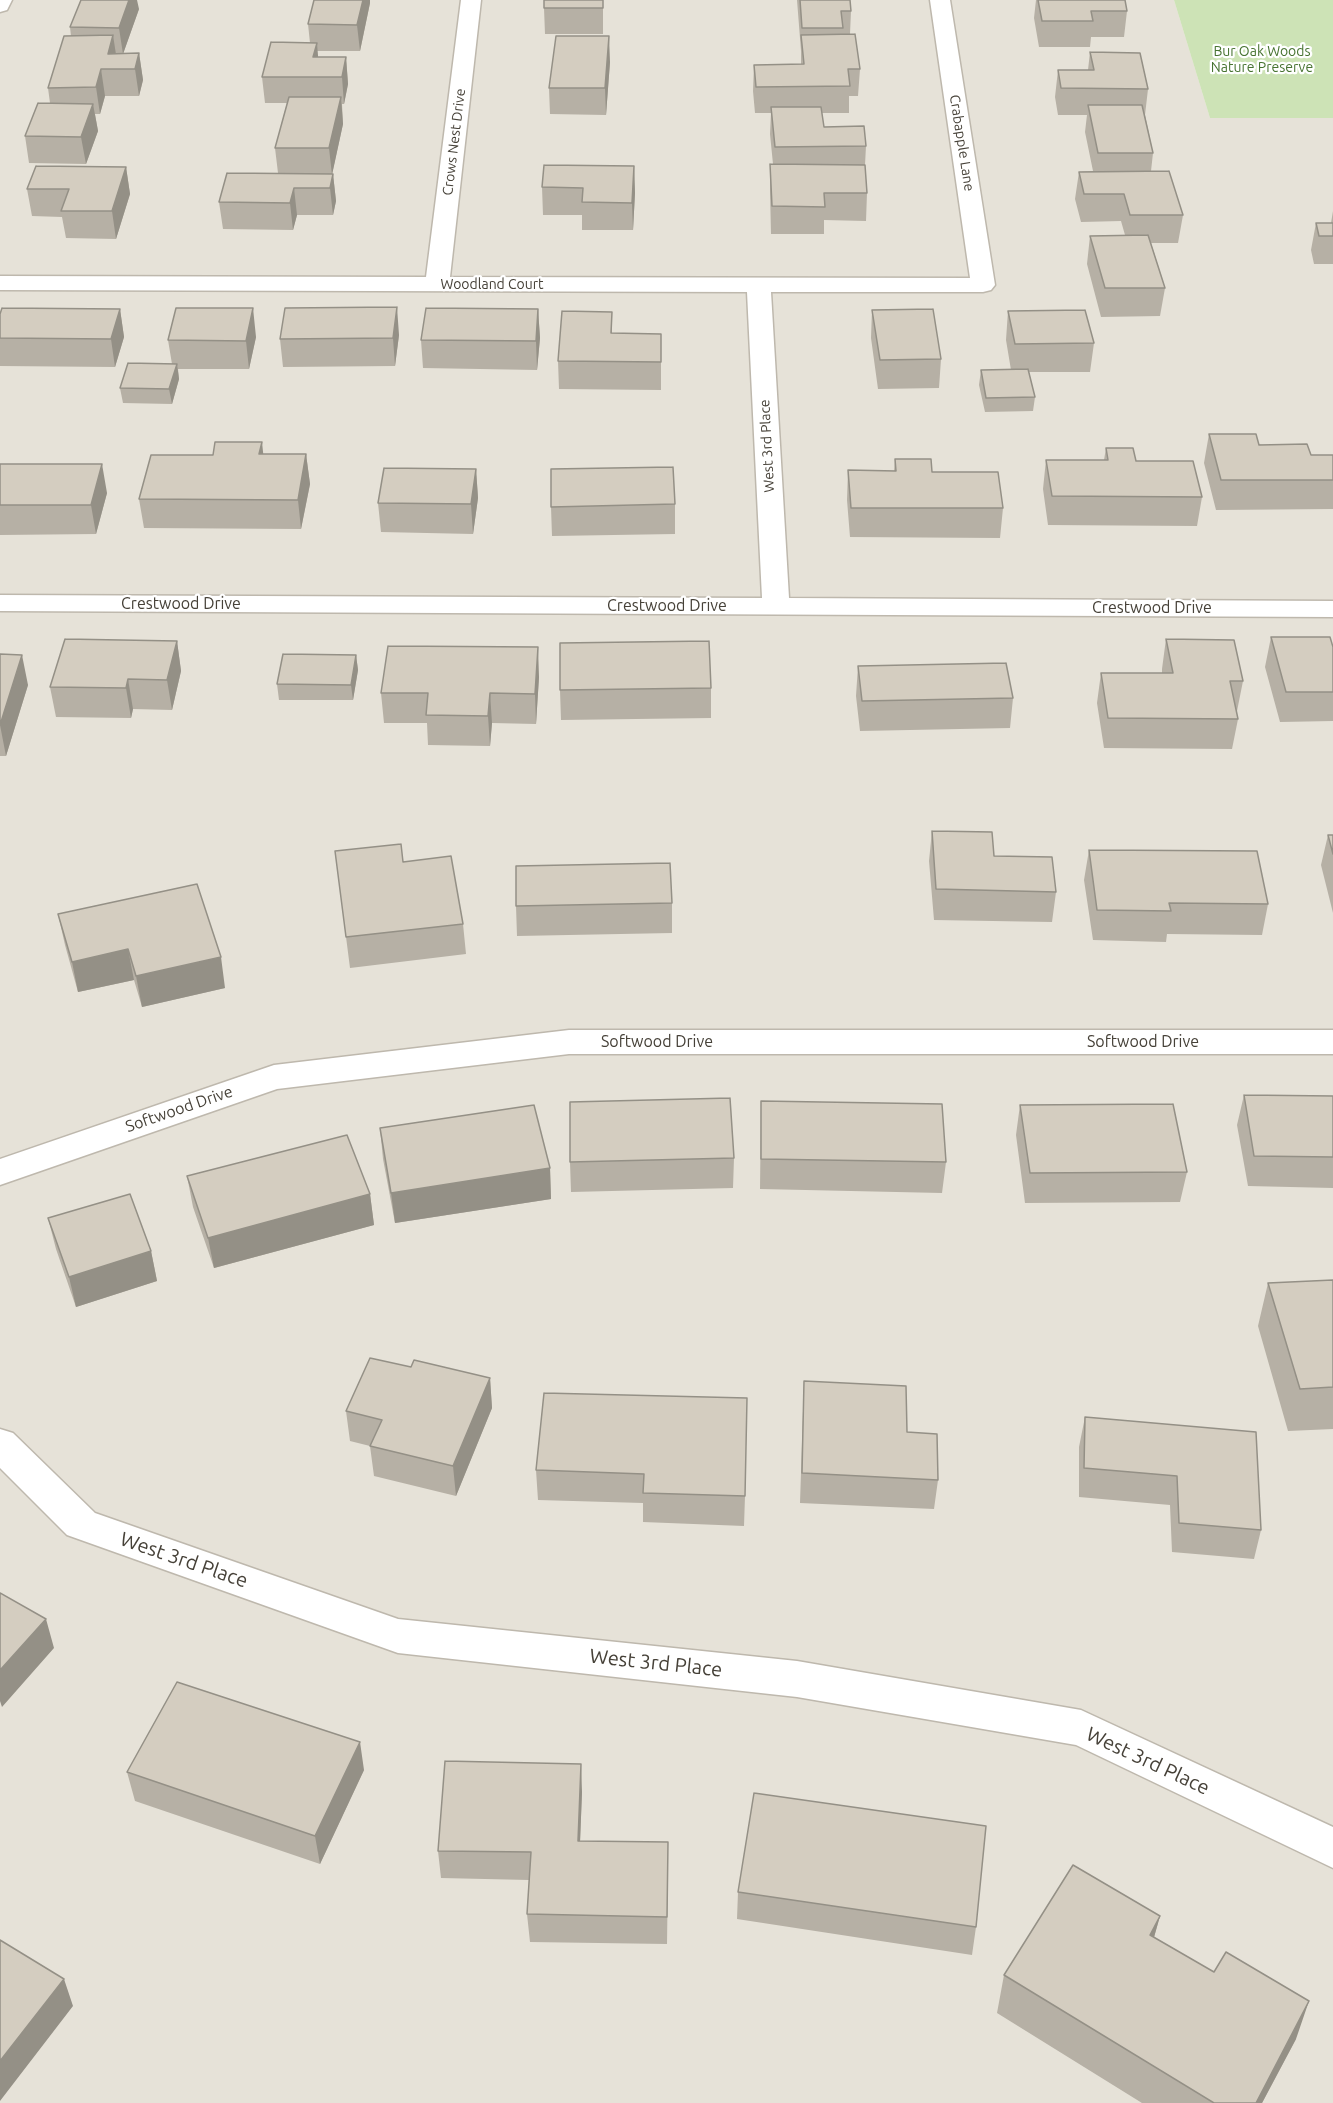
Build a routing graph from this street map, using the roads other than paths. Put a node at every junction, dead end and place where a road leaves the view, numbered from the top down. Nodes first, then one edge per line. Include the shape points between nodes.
1 (3, 0) edge
2 (471, 0) edge
3 (940, 0) edge
4 (0, 6) edge
5 (0, 283) edge
6 (437, 284) junction
7 (759, 285) junction
8 (983, 285) joint
9 (0, 603) edge
10 (776, 606) junction
11 (1333, 609) edge
12 (1333, 1042) edge
13 (0, 1172) edge
14 (0, 1444) edge
15 (1333, 1848) edge

1 - 4 street
2 - 6 street, Crows Nest Drive
3 - 8 street, Crabapple Lane
5 - 6 street, Woodland Court
6 - 7 street, Woodland Court
7 - 8 street, Woodland Court
7 - 10 street, West 3rd Place
9 - 10 street, Crestwood Drive
10 - 11 street, Crestwood Drive
12 - 13 street, Softwood Drive via 569,1042 274,1077
14 - 15 street, West 3rd Place via 81,1524 398,1636 797,1678 1081,1728

